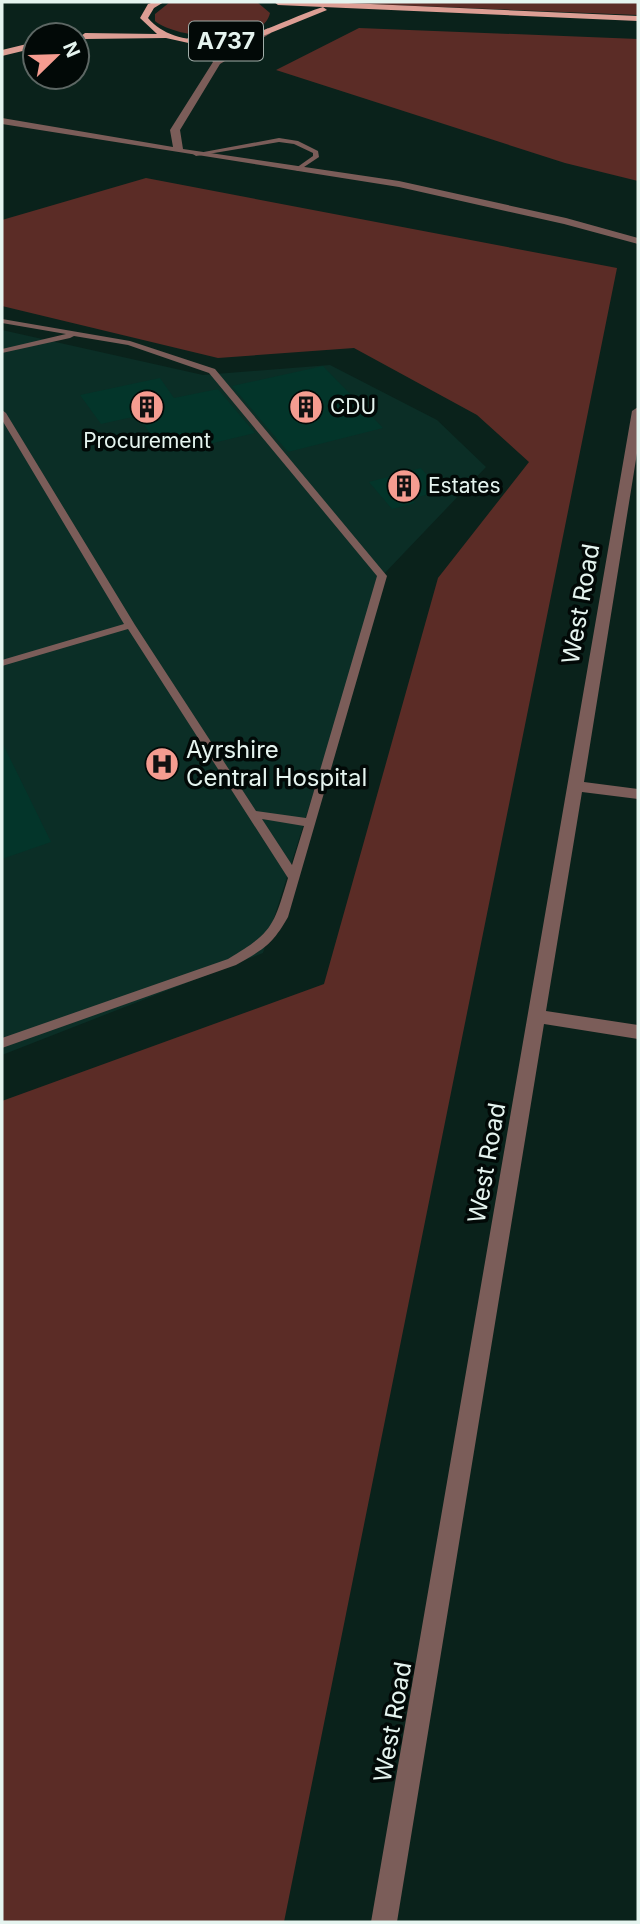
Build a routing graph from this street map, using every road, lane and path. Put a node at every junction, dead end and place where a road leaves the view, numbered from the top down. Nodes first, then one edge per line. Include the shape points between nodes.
1 (271, 2) edge
2 (153, 3) edge
3 (351, 7) junction
4 (281, 13) edge
5 (144, 18) junction
6 (638, 19) edge
7 (268, 32) junction
8 (91, 35) edge
9 (91, 37) edge
10 (170, 37) junction
11 (190, 40) junction
12 (21, 49) edge
13 (2, 54) edge
14 (217, 62) junction
15 (2, 121) edge
16 (178, 151) junction
17 (196, 154) junction
18 (298, 169) junction
19 (638, 241) edge
20 (2, 321) edge
21 (12, 323) junction
22 (2, 334) edge
23 (77, 335) junction
24 (2, 351) edge
25 (638, 411) edge
26 (2, 413) edge
27 (130, 625) junction
28 (2, 663) edge
29 (575, 786) junction
30 (638, 794) edge
31 (253, 814) junction
32 (311, 823) junction
33 (294, 878) junction
34 (536, 1016) junction
35 (638, 1032) edge
36 (2, 1044) edge
37 (384, 1922) edge

1 - 4 main road, A737
2 - 5 main road
3 - 4 main road, A737
3 - 4 main road, A737
3 - 6 main road, A737
4 - 7 main road, A737
5 - 8 main road, A737
5 - 10 main road, A737 via 148,26
7 - 11 main road, A737 via 232,40
7 - 14 street
9 - 10 main road, A737
10 - 11 main road, A737
11 - 14 street via 211,51
12 - 13 main road
14 - 16 street via 175,130
15 - 16 street
16 - 17 street
17 - 18 street
17 - 18 lane via 288,140 316,152 316,157
18 - 19 street via 399,184
20 - 21 lane
21 - 22 lane
21 - 23 lane
23 - 24 lane
23 - 32 lane via 130,344 212,370 382,576
25 - 29 street, West Road
26 - 27 lane
27 - 28 lane
27 - 31 lane
29 - 30 street
29 - 34 street, West Road
31 - 32 lane
31 - 33 lane
32 - 33 lane
33 - 36 lane via 271,936 248,953
34 - 35 street
34 - 37 street, West Road

